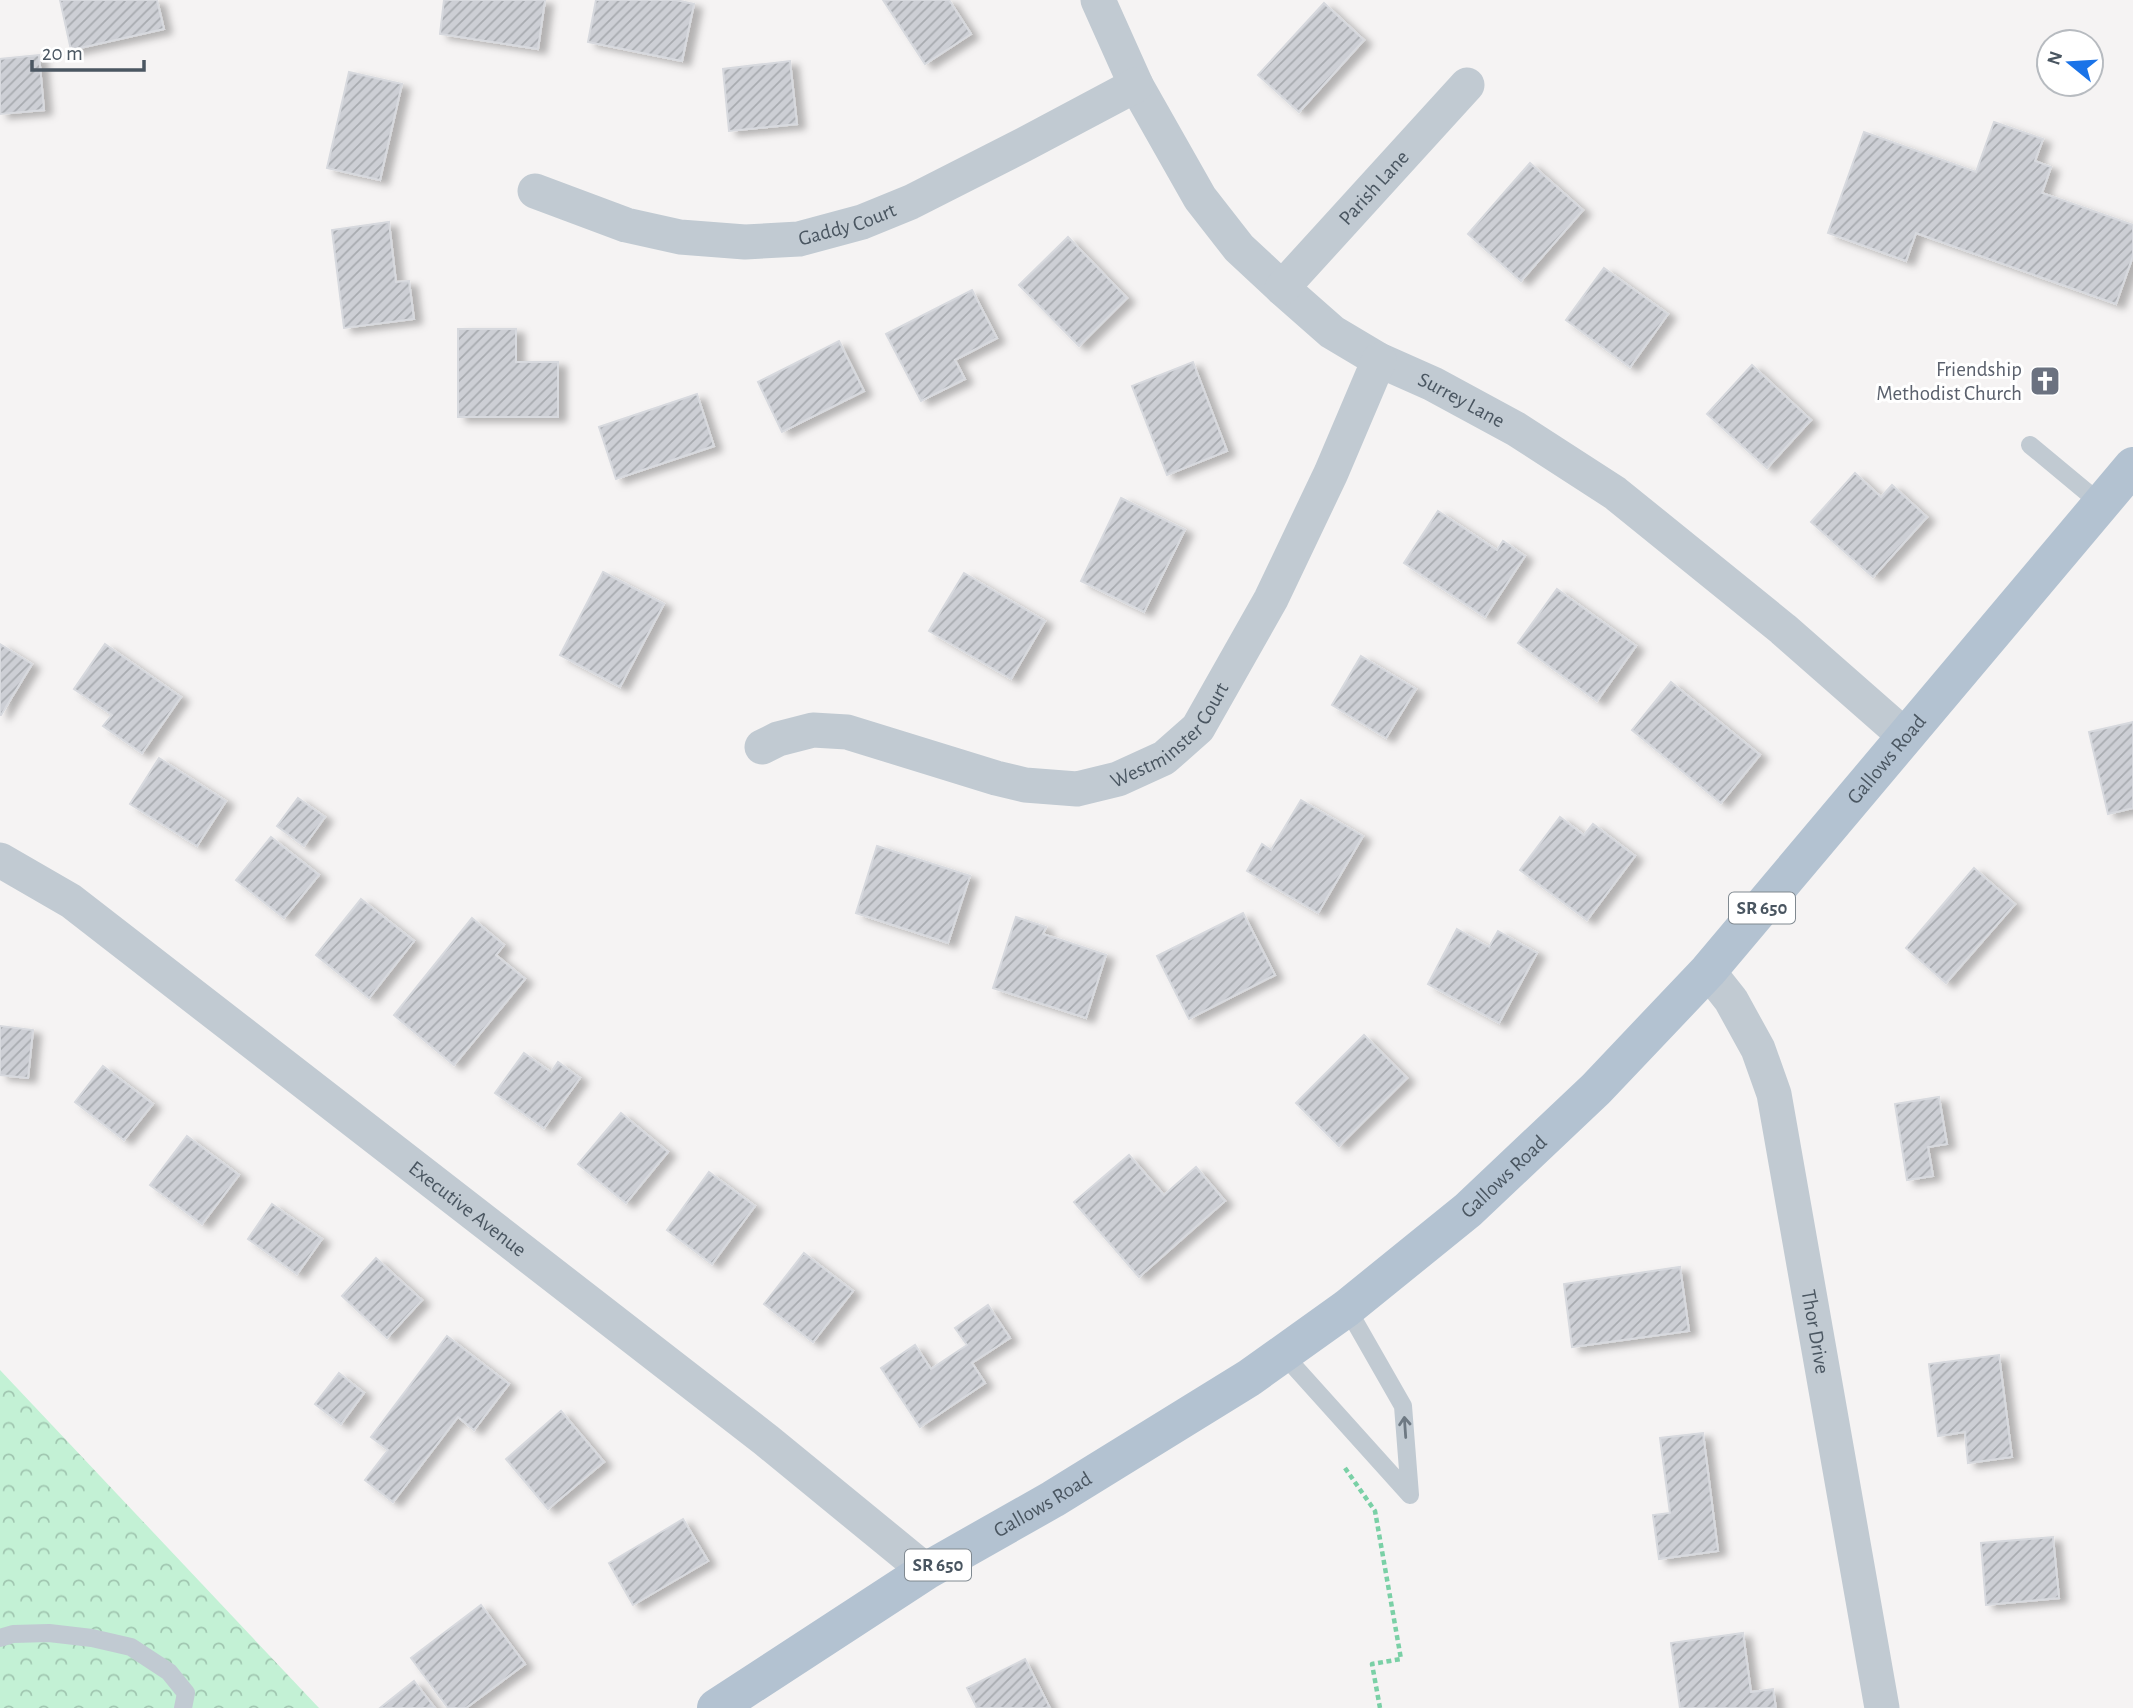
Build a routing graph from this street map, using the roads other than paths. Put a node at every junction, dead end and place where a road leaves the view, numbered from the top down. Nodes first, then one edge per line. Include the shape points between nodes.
1 (1098, 0) edge
2 (1136, 85) junction
3 (1467, 85) dead end
4 (535, 191) dead end
5 (1282, 288) junction
6 (1379, 360) junction
7 (2030, 445) dead end
8 (2133, 466) edge
9 (2101, 504) junction
10 (1906, 737) junction
11 (762, 747) dead end
12 (0, 860) edge
13 (1708, 971) junction
14 (1348, 1308) junction
15 (1283, 1354) junction
16 (926, 1571) junction
17 (0, 1638) edge
18 (183, 1708) edge
19 (716, 1708) edge
20 (1882, 1708) edge

1 - 2 street, Surrey Lane
2 - 4 street, Gaddy Court via 911,202 862,222 799,239 745,242 680,237 626,225
2 - 5 street, Surrey Lane via 1200,198 1239,248
3 - 5 street, Parish Lane
5 - 6 street, Surrey Lane via 1332,332
6 - 10 street, Surrey Lane via 1516,429 1615,493 1783,629
6 - 11 street, Westminster Court via 1271,599 1198,728 1164,758 1118,779 1077,789 996,778 848,732 813,730
7 - 9 lane
8 - 9 main road, Gallows Road / SR 650
9 - 10 main road, Gallows Road / SR 650
10 - 13 main road, Gallows Road / SR 650
12 - 16 street, Executive Avenue via 93,918 766,1440
13 - 14 main road, Gallows Road / SR 650 via 1596,1089 1468,1210
13 - 20 street, Thor Drive via 1731,1000 1758,1049 1774,1094
14 - 15 main road, Gallows Road / SR 650
15 -> 14 lane via 1410,1494 1404,1406
15 - 16 main road, Gallows Road / SR 650 via 1075,1485
16 - 19 main road, Gallows Road / SR 650
17 - 18 lane via 48,1633 131,1647 169,1672 186,1693

